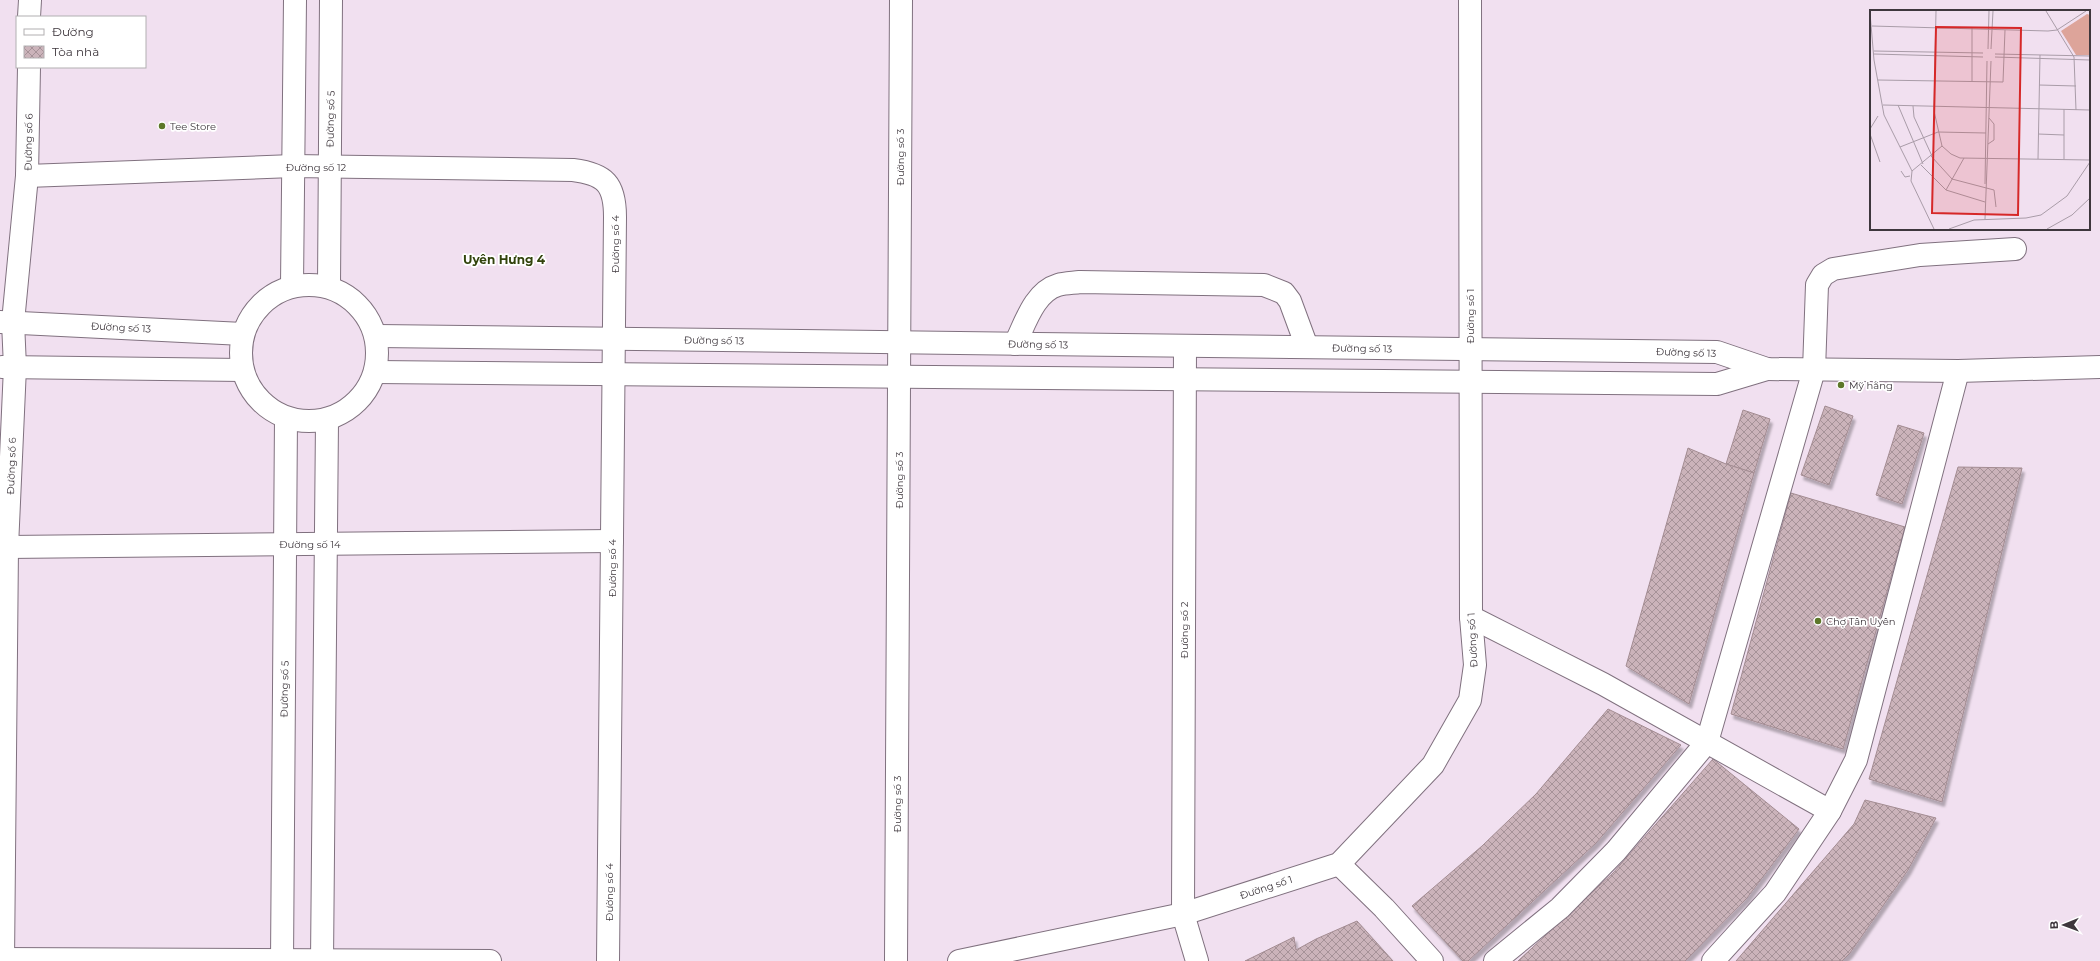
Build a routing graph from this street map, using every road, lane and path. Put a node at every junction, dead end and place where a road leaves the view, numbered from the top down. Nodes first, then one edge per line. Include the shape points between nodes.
1 (30, 0) edge
2 (295, 0) edge
3 (331, 0) edge
4 (902, 0) edge
5 (1470, 0) edge
6 (29, 16) edge
7 (29, 68) edge
8 (293, 166) junction
9 (330, 167) junction
10 (27, 176) junction
11 (603, 179) joint
12 (2015, 249) dead end
13 (292, 285) junction
14 (329, 286) junction
15 (6, 322) edge
16 (243, 334) junction
17 (377, 336) junction
18 (614, 339) junction
19 (899, 342) junction
20 (1015, 344) junction
21 (1185, 346) junction
22 (1307, 347) junction
23 (1470, 349) junction
24 (8, 367) edge
25 (2100, 367) edge
26 (1767, 369) junction
27 (242, 370) junction
28 (1814, 370) junction
29 (1958, 371) junction
30 (376, 372) junction
31 (614, 374) junction
32 (899, 376) junction
33 (1185, 379) junction
34 (1471, 382) junction
35 (286, 418) junction
36 (326, 421) junction
37 (612, 541) junction
38 (285, 544) junction
39 (325, 544) junction
40 (8, 547) junction
41 (1471, 617) junction
42 (1707, 742) junction
43 (1830, 811) junction
44 (1339, 864) junction
45 (1183, 914) junction
46 (2, 960) edge
47 (282, 960) edge
48 (322, 960) edge
49 (490, 961) edge
50 (608, 961) edge
51 (896, 961) edge
52 (959, 961) edge
53 (1197, 961) edge
54 (1432, 961) edge
55 (1495, 961) edge
56 (1713, 961) edge

1 - 6 street
2 - 8 street
3 - 9 street, Đường số 5
4 - 19 street, Đường số 3
5 - 23 street, Đường số 1
7 - 10 street, Đường số 6
8 - 9 street, Đường số 12
8 - 10 street, Đường số 12
8 - 13 street
9 - 11 street, Đường số 12 via 573,170 590,172
9 - 14 street, Đường số 5
10 - 15 street, Đường số 6
11 - 18 street, Đường số 4 via 612,191 615,201
12 - 28 street via 1920,255 1833,269 1823,275 1817,285
13 - 14 street
13 - 16 street via 261,303
14 - 17 street via 359,304
15 - 16 street, Đường số 13
15 - 24 street, Đường số 6
16 - 27 street
17 - 18 street, Đường số 13
17 - 30 street
18 - 19 street, Đường số 13
18 - 31 street, Đường số 4
19 - 20 street, Đường số 13
19 - 32 street, Đường số 3
20 - 21 street, Đường số 13
20 - 22 street via 1034,304 1045,293 1057,285 1080,282 1264,285 1284,293
21 - 22 street, Đường số 13
21 - 33 street, Đường số 2
22 - 23 street, Đường số 13
23 - 26 street, Đường số 13 via 1717,352
23 - 34 street, Đường số 1
24 - 27 street
24 - 40 street, Đường số 6
25 - 29 street
26 - 28 street
26 - 34 street via 1717,384
27 - 35 street via 260,402
28 - 29 street
28 - 42 street
29 - 43 street via 1856,760
30 - 31 street
30 - 36 street via 358,403
31 - 32 street
31 - 37 street, Đường số 4
32 - 33 street
32 - 51 street, Đường số 3
33 - 34 street
33 - 45 street, Đường số 2
34 - 41 street, Đường số 1
35 - 36 street
35 - 38 street, Đường số 5
36 - 39 street
37 - 39 street, Đường số 14
37 - 50 street, Đường số 4
38 - 39 street, Đường số 14
38 - 40 street, Đường số 14
38 - 47 street, Đường số 5
39 - 48 street
40 - 46 street, Đường số 6
41 - 42 street via 1603,684
41 - 44 street, Đường số 1 via 1475,665 1470,700 1433,765
42 - 43 street
42 - 55 street via 1616,851 1560,908
43 - 56 street via 1775,893
44 - 45 street, Đường số 1
44 - 54 street via 1384,908
45 - 52 street, Đường số 1
45 - 53 street, Đường số 2
46 - 47 street
47 - 48 street
48 - 49 street

